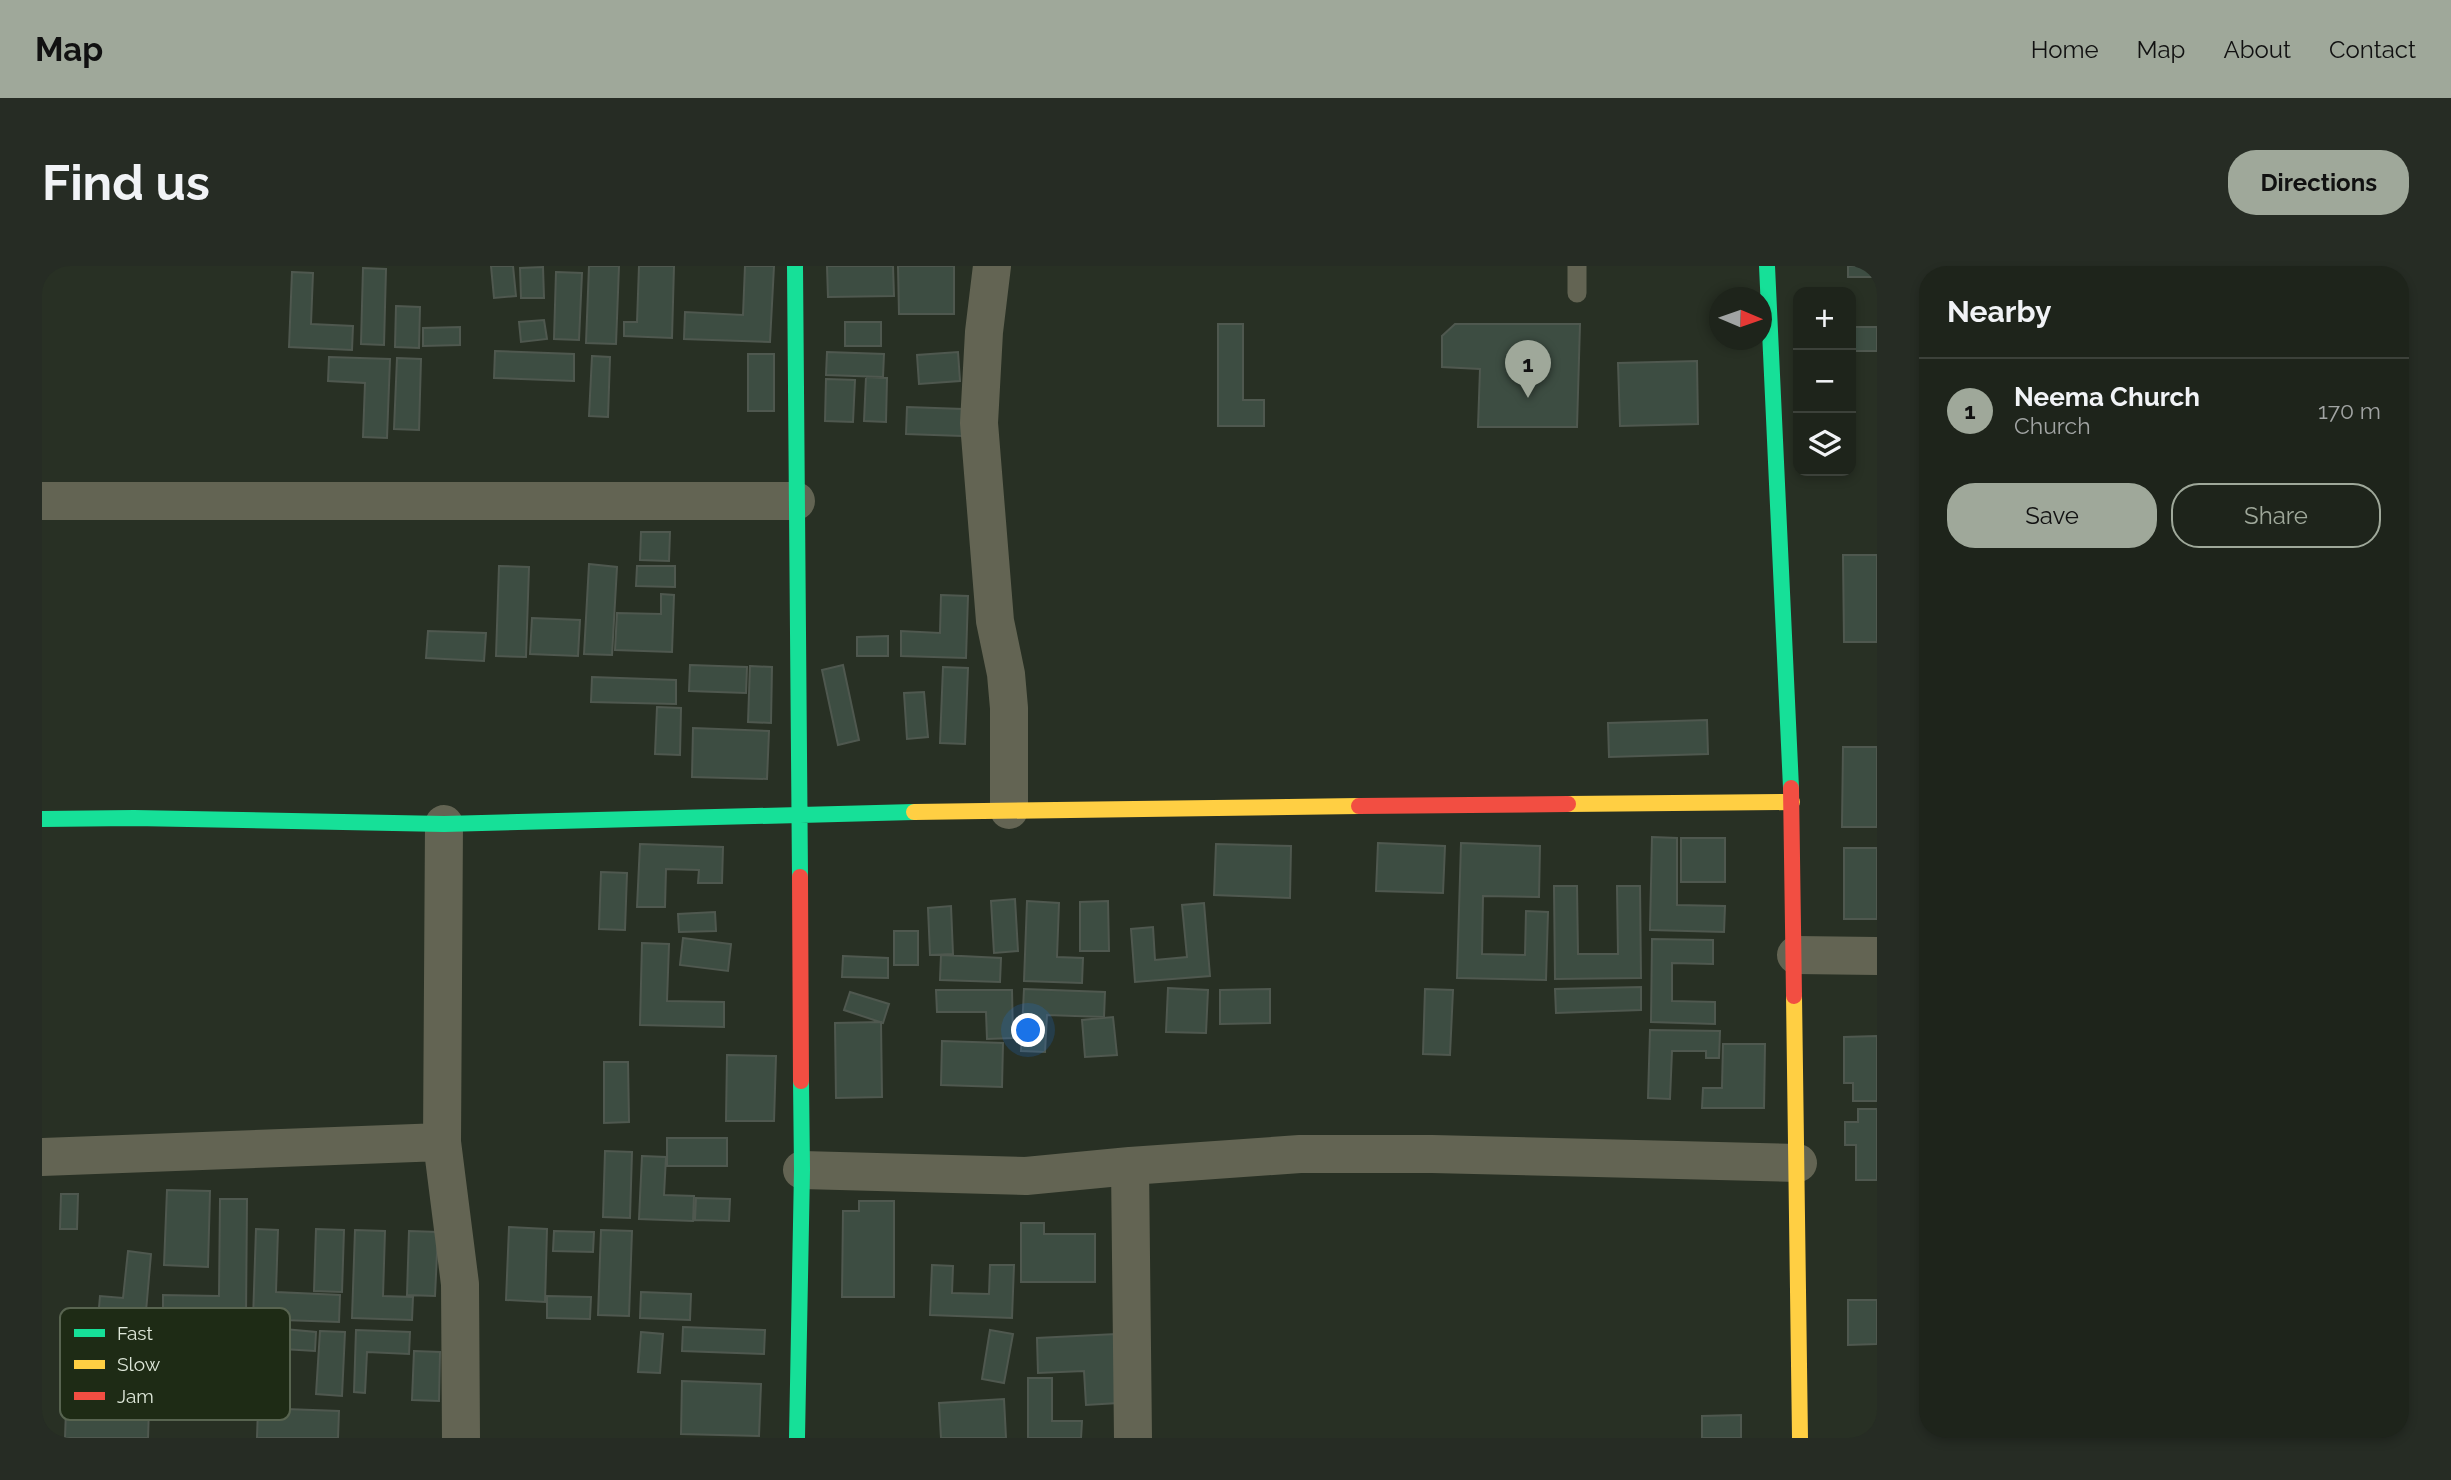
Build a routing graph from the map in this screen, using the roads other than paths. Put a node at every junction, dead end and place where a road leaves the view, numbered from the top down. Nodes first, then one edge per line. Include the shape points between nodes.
1 (795, 266) edge
2 (992, 266) edge
3 (1577, 266) edge
4 (1768, 266) edge
5 (1577, 293) dead end
6 (796, 501) junction
7 (42, 502) edge
8 (1793, 802) junction
9 (1010, 810) junction
10 (799, 815) junction
11 (42, 820) edge
12 (444, 824) junction
13 (1796, 956) junction
14 (1877, 956) edge
15 (442, 1142) junction
16 (42, 1157) edge
17 (1798, 1163) junction
18 (1130, 1166) junction
19 (803, 1170) junction
20 (461, 1438) edge
21 (797, 1438) edge
22 (1133, 1438) edge
23 (1800, 1438) edge

1 - 6 street
2 - 9 street via 979,423 995,621 1008,697
3 - 5 lane
4 - 8 street
6 - 7 street
6 - 10 street
8 - 9 street
8 - 13 street
9 - 10 street
10 - 12 street
10 - 19 street
11 - 12 street
12 - 15 street
13 - 14 street
13 - 17 street
15 - 16 street
15 - 20 street via 460,1284
17 - 18 street via 1300,1154
17 - 23 street
18 - 19 street via 1026,1176
18 - 22 street
19 - 21 street

